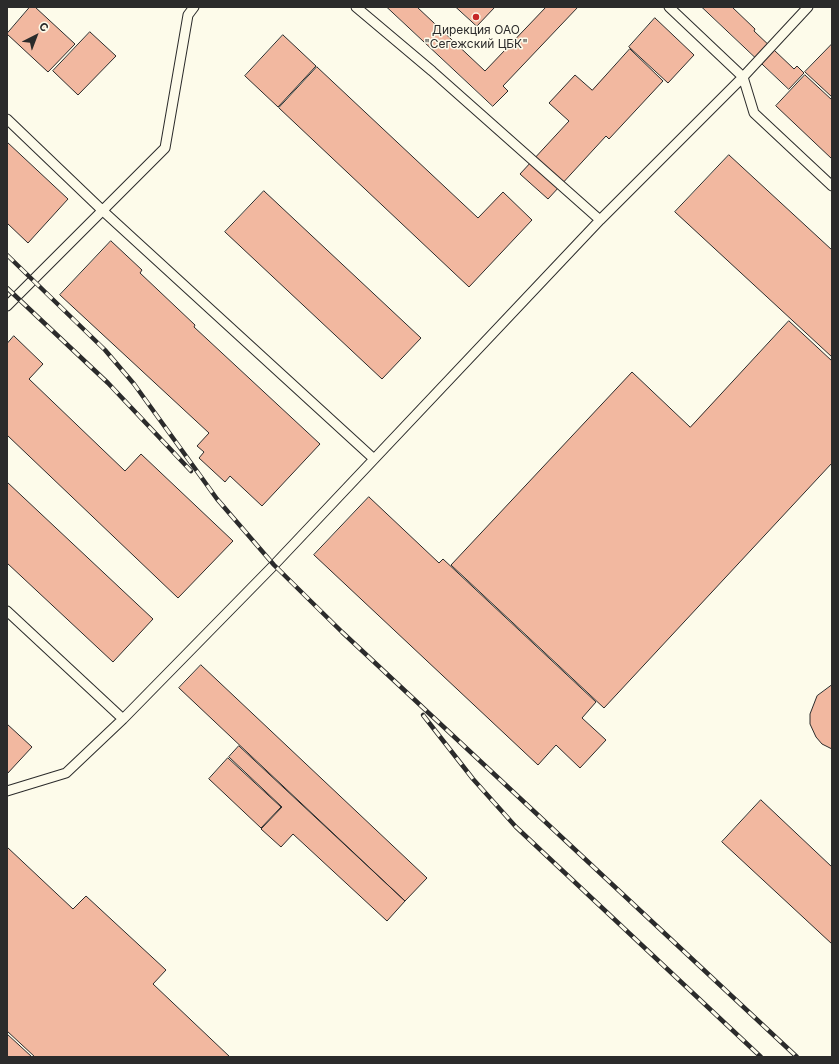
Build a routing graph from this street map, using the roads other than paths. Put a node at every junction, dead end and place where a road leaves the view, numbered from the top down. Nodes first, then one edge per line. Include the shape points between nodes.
1 (194, 7) edge
2 (356, 7) edge
3 (669, 7) edge
4 (808, 7) edge
5 (187, 11) edge
6 (743, 77) junction
7 (7, 119) edge
8 (832, 186) edge
9 (103, 211) junction
10 (600, 220) junction
11 (7, 306) edge
12 (374, 459) junction
13 (7, 611) edge
14 (123, 719) junction
15 (7, 791) edge

1 - 5 lane
2 - 10 lane
3 - 6 lane
4 - 6 lane
5 - 9 lane via 165,148
6 - 8 lane via 754,114
6 - 10 lane
7 - 9 lane
9 - 11 lane
9 - 12 lane
10 - 12 lane
12 - 14 lane
13 - 14 lane
14 - 15 lane via 66,773

